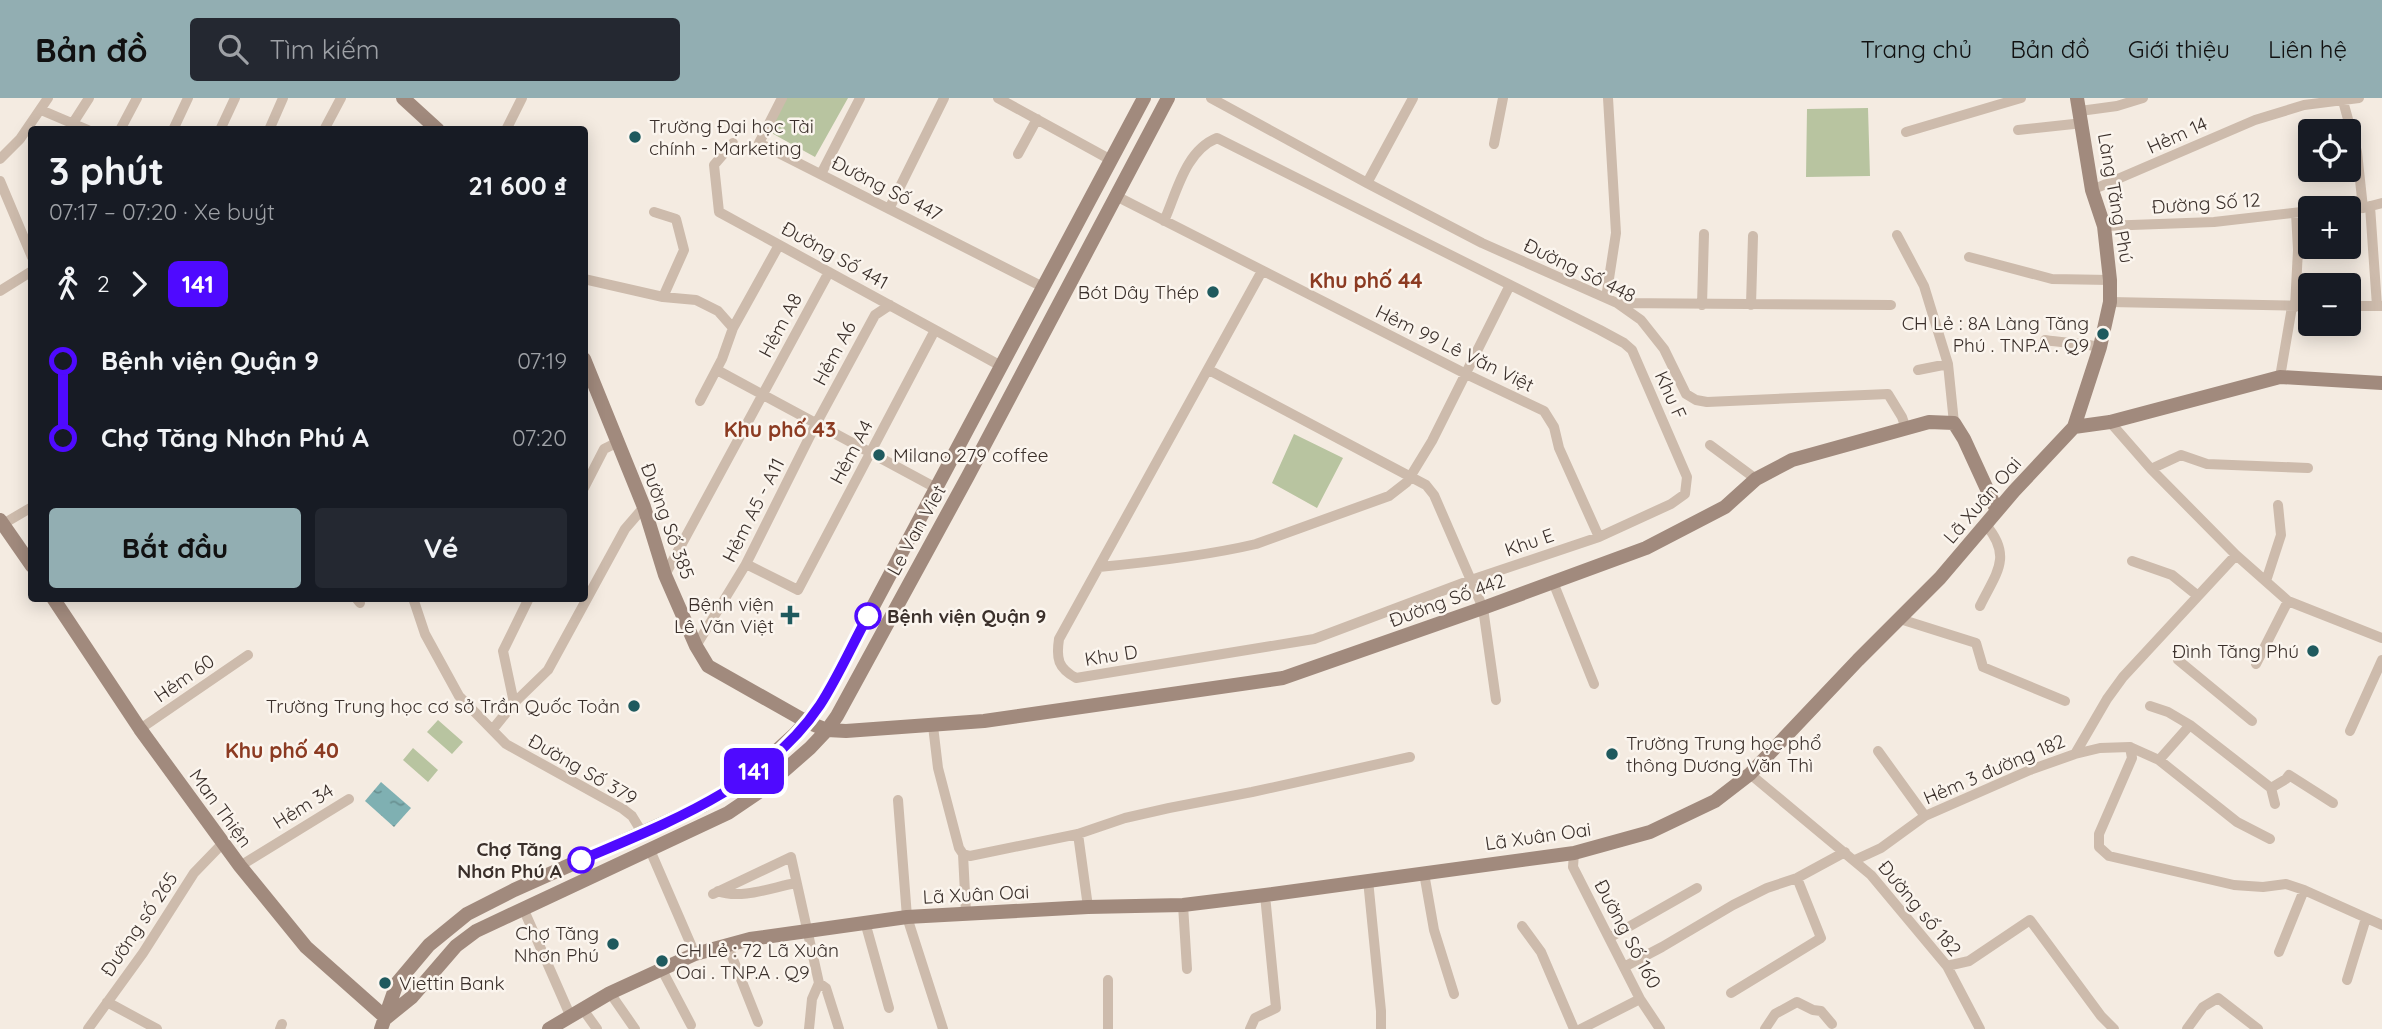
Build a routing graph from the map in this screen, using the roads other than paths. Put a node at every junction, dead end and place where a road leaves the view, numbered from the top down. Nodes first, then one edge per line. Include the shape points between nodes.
1 (48, 98) edge
2 (89, 98) edge
3 (137, 98) edge
4 (188, 98) edge
5 (235, 98) edge
6 (283, 98) edge
7 (341, 98) edge
8 (403, 98) edge
9 (522, 98) edge
10 (782, 98) edge
11 (860, 98) edge
12 (944, 98) edge
13 (999, 98) edge
14 (1144, 98) edge
15 (1211, 98) edge
16 (1413, 98) edge
17 (1608, 98) edge
18 (2021, 98) edge
19 (2143, 98) edge
20 (1500, 99) edge
21 (2350, 99) edge
22 (1166, 103) edge
23 (41, 110) junction
24 (2080, 111) edge
25 (1037, 119) junction
26 (73, 123) junction
27 (29, 126) edge
28 (80, 126) edge
29 (122, 126) edge
30 (175, 126) edge
31 (222, 126) edge
32 (271, 126) edge
33 (326, 126) edge
34 (434, 126) edge
35 (508, 126) edge
36 (28, 128) edge
37 (2018, 130) dead end
38 (1906, 132) dead end
39 (733, 143) dead end
40 (1494, 144) dead end
41 (1018, 154) dead end
42 (0, 159) edge
43 (1111, 160) junction
44 (1130, 170) junction
45 (821, 174) junction
46 (0, 181) edge
47 (1367, 183) junction
48 (2092, 190) junction
49 (1116, 196) junction
50 (2372, 206) edge
51 (889, 209) junction
52 (654, 212) dead end
53 (2296, 213) joint
54 (1164, 221) junction
55 (2104, 226) junction
56 (1704, 234) dead end
57 (1897, 235) dead end
58 (1752, 236) dead end
59 (779, 245) junction
60 (28, 248) edge
61 (1969, 257) dead end
62 (1262, 271) junction
63 (829, 272) junction
64 (28, 274) edge
65 (588, 280) edge
66 (2110, 280) junction
67 (1510, 285) junction
68 (1043, 287) junction
69 (0, 291) edge
70 (663, 297) junction
71 (1606, 298) junction
72 (2110, 302) junction
73 (1617, 303) junction
74 (890, 305) junction
75 (1702, 305) junction
76 (1751, 305) junction
77 (1891, 306) dead end
78 (2361, 306) edge
79 (2379, 306) edge
80 (2294, 307) junction
81 (2298, 307) edge
82 (733, 328) junction
83 (935, 330) junction
84 (2045, 340) dead end
85 (2100, 347) junction
86 (1948, 364) junction
87 (1001, 366) junction
88 (588, 369) edge
89 (718, 370) junction
90 (1209, 370) junction
91 (1918, 370) dead end
92 (1466, 374) junction
93 (2280, 377) junction
94 (2382, 383) edge
95 (762, 395) junction
96 (700, 401) dead end
97 (2110, 422) junction
98 (1954, 423) junction
99 (816, 424) junction
100 (2074, 427) junction
101 (1906, 429) junction
102 (618, 442) junction
103 (1710, 445) dead end
104 (870, 453) junction
105 (2308, 468) dead end
106 (2151, 469) junction
107 (1410, 478) junction
108 (1756, 479) junction
109 (588, 480) edge
110 (936, 488) junction
111 (956, 499) junction
112 (2278, 505) dead end
113 (644, 507) junction
114 (28, 509) edge
115 (1997, 511) junction
116 (2, 522) edge
117 (1986, 525) junction
118 (1598, 537) junction
119 (2236, 555) junction
120 (28, 560) edge
121 (2132, 561) dead end
122 (746, 564) junction
123 (1099, 567) junction
124 (665, 575) junction
125 (1471, 580) junction
126 (2266, 581) junction
127 (1553, 582) junction
128 (2198, 596) junction
129 (588, 597) edge
130 (2288, 601) junction
131 (56, 602) edge
132 (414, 602) edge
133 (527, 602) edge
134 (585, 602) edge
135 (1980, 606) dead end
136 (1483, 608) junction
137 (1900, 619) junction
138 (2382, 638) edge
139 (696, 646) junction
140 (248, 655) dead end
141 (2178, 660) dead end
142 (2382, 660) edge
143 (2256, 664) dead end
144 (1594, 684) dead end
145 (1496, 700) dead end
146 (2065, 701) dead end
147 (514, 703) junction
148 (2150, 706) dead end
149 (807, 722) junction
150 (2252, 722) dead end
151 (2190, 725) junction
152 (933, 726) junction
153 (140, 729) junction
154 (493, 729) junction
155 (827, 730) junction
156 (2350, 731) dead end
157 (2130, 747) junction
158 (1878, 751) dead end
159 (2075, 754) junction
160 (1410, 757) dead end
161 (2159, 760) junction
162 (1750, 774) junction
163 (2271, 788) junction
164 (349, 799) dead end
165 (898, 800) dead end
166 (2333, 803) dead end
167 (2275, 804) dead end
168 (1925, 816) junction
169 (643, 834) junction
170 (1078, 834) junction
171 (2270, 839) dead end
172 (223, 843) junction
173 (650, 850) junction
174 (1845, 852) junction
175 (1574, 853) junction
176 (963, 854) junction
177 (1855, 860) junction
178 (240, 866) junction
179 (1424, 873) junction
180 (1797, 878) junction
181 (1368, 880) junction
182 (796, 883) junction
183 (1697, 888) dead end
184 (514, 890) junction
185 (2304, 890) junction
186 (1265, 895) junction
187 (1183, 905) junction
188 (1088, 907) junction
189 (523, 908) junction
190 (966, 913) junction
191 (907, 917) junction
192 (2366, 918) junction
193 (865, 922) junction
194 (2382, 925) edge
195 (1522, 926) dead end
196 (808, 931) junction
197 (1609, 938) junction
198 (727, 944) junction
199 (2280, 952) dead end
200 (695, 954) junction
201 (1947, 966) junction
202 (1624, 967) junction
203 (1187, 969) dead end
204 (662, 970) junction
205 (1108, 980) dead end
206 (2347, 980) dead end
207 (819, 983) junction
208 (610, 993) junction
209 (1731, 993) dead end
210 (1454, 994) dead end
211 (1640, 999) junction
212 (107, 1002) junction
213 (889, 1008) dead end
214 (576, 1012) junction
215 (758, 1022) dead end
216 (383, 1023) edge
217 (1832, 1024) dead end
218 (691, 1025) dead end
219 (88, 1029) edge
220 (157, 1029) edge
221 (549, 1029) edge
222 (597, 1029) edge
223 (635, 1029) edge
224 (809, 1029) edge
225 (839, 1029) edge
226 (943, 1029) edge
227 (1108, 1029) edge
228 (1250, 1029) edge
229 (1381, 1029) edge
230 (1574, 1029) edge
231 (1581, 1029) edge
232 (1660, 1029) edge
233 (1765, 1029) edge
234 (1980, 1029) edge
235 (2114, 1029) edge
236 (2187, 1029) edge
237 (2258, 1029) edge

1 - 23 street
2 - 26 street
3 - 29 street
4 - 30 street
5 - 31 street
6 - 32 street
7 - 33 street
8 - 34 main road
9 - 35 street
10 - 45 street, Đường Số 447 via 759,143
11 - 45 street
12 - 51 street
13 - 25 street
14 - 22 main road
14 - 43 main road, Le Van Viet
15 - 47 street, Đường Số 448
16 - 47 street
17 - 71 street via 1616,233
18 - 38 street
19 - 24 street
20 - 40 street
21 - 48 street, Hẻm 14 via 2304,105 2255,120
21 - 50 street via 2357,152
22 - 44 main road, Le Van Viet
23 - 26 street
23 - 27 street
24 - 37 street
24 - 48 main road, Làng Tăng Phú
25 - 41 street
25 - 43 street
26 - 28 street
36 - 42 street
39 - 59 street, Đường Số 441 via 714,165 719,212
43 - 44 main road
43 - 68 main road, Le Van Viet
44 - 49 main road, Le Van Viet
45 - 51 street, Đường Số 447
46 - 60 street
47 - 71 street, Đường Số 448 via 1482,243
48 - 55 main road, Làng Tăng Phú
49 - 54 street, Hẻm 99 Lê Văn Việt
49 - 111 main road, Le Van Viet
50 - 79 street
51 - 68 street, Đường Số 447
52 - 70 street via 676,219 684,250
53 - 55 street, Đường Số 12
53 - 80 street
54 - 62 street, Hẻm 99 Lê Văn Việt
54 - 67 street, Khu F via 1191,157 1205,142 1217,138
55 - 66 main road, Làng Tăng Phú
56 - 75 street
57 - 86 street via 1924,286
58 - 76 street
59 - 63 street, Đường Số 441
59 - 82 street
61 - 66 street via 2052,279
62 - 90 street
62 - 92 street, Hẻm 99 Lê Văn Việt
63 - 74 street, Đường Số 441
63 - 95 street, Hẻm A8
64 - 69 street
65 - 70 street
66 - 72 main road, Làng Tăng Phú
67 - 92 street
67 - 118 street, Khu F via 1632,350 1687,477 1685,494 1679,500
68 - 87 main road, Le Van Viet
70 - 82 street via 695,300 718,311
71 - 73 street, Đường Số 448
72 - 80 street
72 - 85 main road, Làng Tăng Phú
73 - 75 street
73 - 101 street, Đường Số 448 via 1641,320 1664,349 1686,394 1696,400 1888,394
74 - 83 street, Đường Số 441
74 - 99 street, Hẻm A6 via 875,315
75 - 76 street
76 - 77 street
78 - 79 street
80 - 81 street
80 - 93 street
82 - 89 street
83 - 87 street, Đường Số 441
83 - 104 street, Hẻm A4
84 - 85 street
85 - 100 main road, Làng Tăng Phú
86 - 91 street
86 - 98 street
87 - 110 main road, Le Van Viet
88 - 102 main road, Đường Số 385
89 - 95 street
89 - 96 street
90 - 107 street
90 - 123 street
92 - 107 street
92 - 118 street, Hẻm 99 Lê Văn Việt via 1544,411
93 - 94 main road
93 - 97 main road
95 - 99 street
95 - 124 street, Hẻm A8
97 - 100 main road
97 - 106 street
98 - 101 main road, Đường Số 442 via 1929,422
98 - 115 main road
99 - 104 street
99 - 122 street, Hẻm A5 - A11
100 - 115 main road, Lã Xuân Oai
101 - 108 main road, Đường Số 442 via 1792,460
102 - 109 street via 604,449
102 - 113 main road, Đường Số 385
103 - 108 street
104 - 110 street
104 - 122 street, Hẻm A4 via 798,590
105 - 106 street via 2207,464 2181,455
106 - 119 street
107 - 123 street via 1389,496 1256,544
107 - 125 street via 1426,485 1434,495
108 - 127 main road, Đường Số 442 via 1726,507 1646,548
110 - 111 main road
110 - 149 main road, Le Van Viet via 821,704
111 - 155 main road, Le Van Viet
112 - 126 street via 2281,536
113 - 124 main road, Đường Số 385
113 - 129 street via 625,529
114 - 116 street
115 - 117 main road, Lã Xuân Oai
116 - 120 main road
117 - 135 street via 1996,537 2001,562
117 - 137 main road, Lã Xuân Oai
118 - 125 street, Khu E
119 - 126 street
119 - 128 street
121 - 128 street via 2172,575
122 - 139 street, Hẻm A5 - A11
123 - 125 street, Khu D via 1059,639 1058,660 1076,678 1304,642
124 - 139 main road, Đường Số 385
125 - 136 street
126 - 130 street
127 - 136 main road, Đường Số 442
127 - 144 street
128 - 159 street via 2123,677
130 - 138 street
130 - 143 street
131 - 153 main road, Man Thiện
132 - 154 street, Đường Số 379 via 425,634 459,696
133 - 147 street via 503,651
134 - 147 street via 548,670
136 - 145 street
136 - 152 main road, Đường Số 442 via 1283,678
137 - 146 street via 1976,643 1983,667
137 - 162 main road, Lã Xuân Oai
139 - 149 main road, Đường Số 385 via 708,666
140 - 153 street, Hẻm 60
141 - 150 street
142 - 156 street
147 - 154 street
148 - 151 street
149 - 155 main road, Đường Số 385
149 - 169 main road, Le Van Viet via 741,781 704,805
151 - 161 street
151 - 163 street
152 - 155 main road, Đường Số 442
152 - 176 street via 938,768
153 - 172 main road, Man Thiện
154 - 169 street, Đường Số 379 via 513,749 623,809
155 - 173 main road, Le Van Viet via 740,805
157 - 159 street, Hẻm 3 đường 182
157 - 161 street
157 - 185 street via 2132,758 2099,834 2099,847 2109,856 2234,885 2286,884
158 - 168 street
159 - 168 street, Hẻm 3 đường 182
160 - 170 street via 1125,818
161 - 171 street via 2238,822
162 - 174 street
162 - 175 main road, Lã Xuân Oai via 1695,812 1650,832
163 - 166 street via 2289,775
163 - 167 street
164 - 178 street, Hẻm 34
165 - 191 street
168 - 177 street, Hẻm 3 đường 182 via 1881,848
169 - 173 main road
169 - 184 main road, Le Van Viet
170 - 176 street
170 - 188 street
172 - 178 main road, Man Thiện
172 - 212 street, Đường số 265 via 194,873
173 - 189 main road, Le Van Viet
173 - 200 street
174 - 177 street, Đường số 182
174 - 180 street
175 - 179 main road, Lã Xuân Oai
175 - 197 street, Đường Số 160 via 1573,867
176 - 190 street
177 - 201 street, Đường số 182
178 - 216 main road, Man Thiện via 306,947
179 - 181 main road, Lã Xuân Oai
179 - 210 street via 1434,930
180 - 202 street via 1733,905
180 - 209 street via 1821,938
181 - 186 main road, Lã Xuân Oai
181 - 229 street
182 - 182 street via 791,857 715,893 727,895
182 - 196 street
183 - 197 street
184 - 189 main road
184 - 216 main road, Le Van Viet via 467,914 429,945 397,983
185 - 192 street
185 - 199 street
186 - 187 main road, Lã Xuân Oai
186 - 228 street via 1276,1008 1255,1018
187 - 188 main road, Lã Xuân Oai
187 - 203 street
188 - 190 main road, Lã Xuân Oai
189 - 214 street
189 - 216 main road, Le Van Viet via 456,946
190 - 191 main road, Lã Xuân Oai
191 - 193 main road, Lã Xuân Oai
191 - 226 street
192 - 194 street
192 - 206 street
193 - 196 main road, Lã Xuân Oai
193 - 213 street
195 - 230 street via 1541,952
196 - 198 main road, Lã Xuân Oai
196 - 207 street
197 - 202 street, Đường Số 160
198 - 200 main road, Lã Xuân Oai
198 - 215 street
200 - 204 main road, Lã Xuân Oai
201 - 234 street, Đường số 182
201 - 235 street via 1969,961 2030,920
202 - 211 street, Đường Số 160
204 - 208 main road, Lã Xuân Oai
204 - 218 street
205 - 227 street
207 - 224 street
207 - 225 street via 826,988
208 - 214 main road, Lã Xuân Oai
208 - 223 street
211 - 231 street
211 - 232 street, Đường Số 160
212 - 219 street, Đường số 265
212 - 220 street
214 - 221 main road, Lã Xuân Oai
214 - 222 street
217 - 233 street via 1821,1011 1797,1002 1775,1014
236 - 237 street via 2203,1007 2218,998

